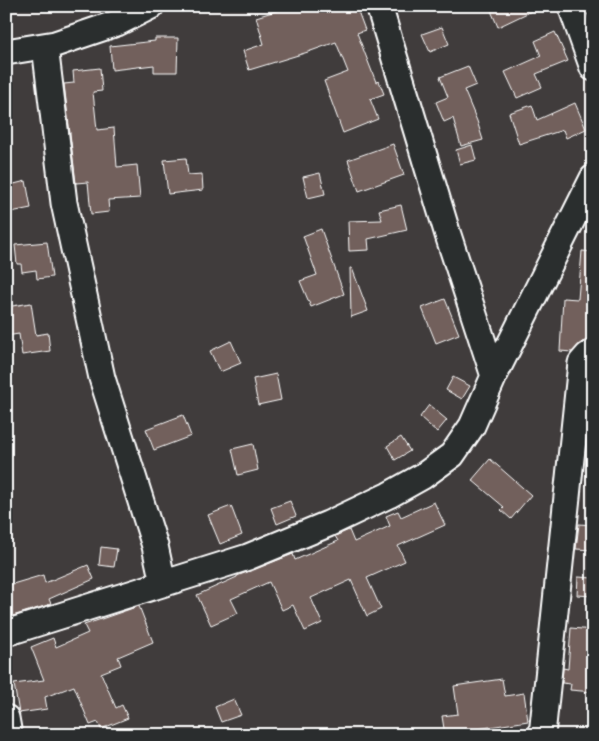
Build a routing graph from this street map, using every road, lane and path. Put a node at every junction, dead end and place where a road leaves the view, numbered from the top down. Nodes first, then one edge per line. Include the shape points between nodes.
1 (150, 6) edge
2 (378, 6) edge
3 (571, 6) edge
4 (45, 46) junction
5 (6, 52) edge
6 (593, 68) edge
7 (593, 178) edge
8 (593, 353) edge
9 (494, 376) junction
10 (163, 583) junction
11 (6, 633) edge
12 (6, 718) edge
13 (9, 735) edge
14 (542, 735) edge

1 - 4 street via 117,23
2 - 9 street
3 - 6 street
4 - 5 street
4 - 10 street via 64,203 102,378 155,546
7 - 9 street
8 - 14 street via 582,363
9 - 10 street via 472,426 452,455 422,476 328,524 248,556
10 - 11 street
12 - 13 street

